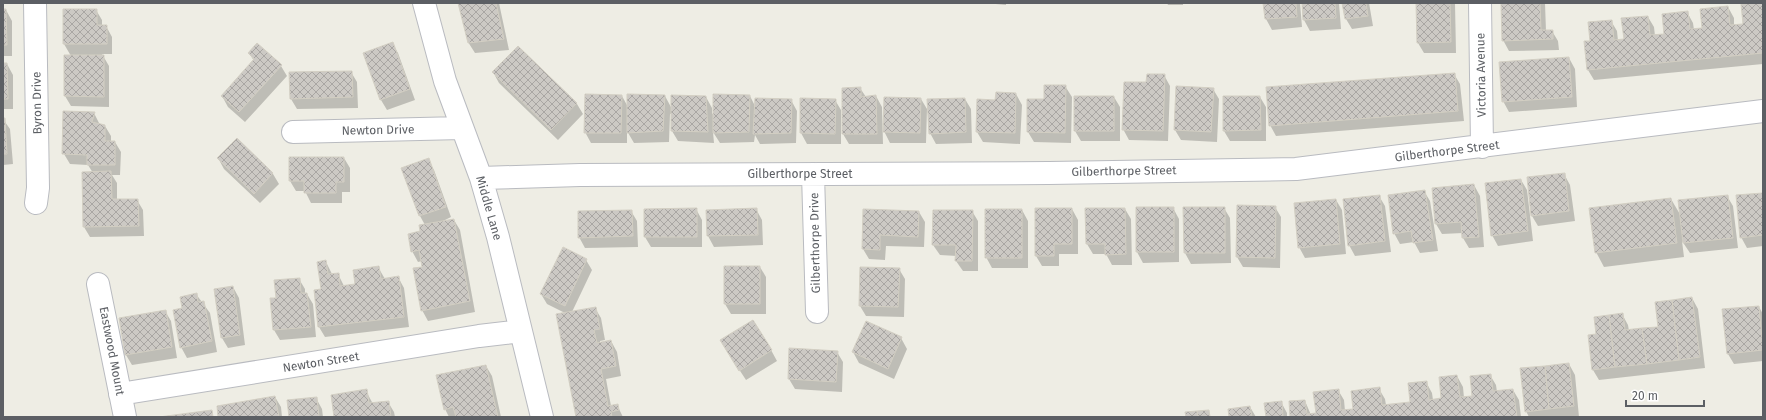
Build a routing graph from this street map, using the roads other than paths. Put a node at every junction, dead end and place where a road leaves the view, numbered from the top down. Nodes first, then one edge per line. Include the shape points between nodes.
1 (35, 3) edge
2 (424, 3) edge
3 (1480, 3) edge
4 (1763, 111) edge
5 (462, 128) junction
6 (293, 132) dead end
7 (1482, 147) junction
8 (814, 174) junction
9 (481, 178) junction
10 (36, 203) dead end
11 (98, 284) dead end
12 (817, 312) dead end
13 (521, 331) junction
14 (120, 394) junction
15 (125, 417) edge
16 (542, 417) edge

1 - 10 street, Byron Drive via 38,188
2 - 5 street, Middle Lane via 444,81
3 - 7 street, Victoria Avenue
4 - 7 street, Gilberthorpe Street
5 - 6 street, Newton Drive
5 - 9 street, Middle Lane
7 - 8 street, Gilberthorpe Street via 1296,169
8 - 9 street, Gilberthorpe Street via 588,174
8 - 12 street, Gilberthorpe Drive
9 - 13 street, Middle Lane
11 - 14 street, Eastwood Mount
13 - 14 street, Newton Street
13 - 16 street, Middle Lane
14 - 15 street, Eastwood Mount

